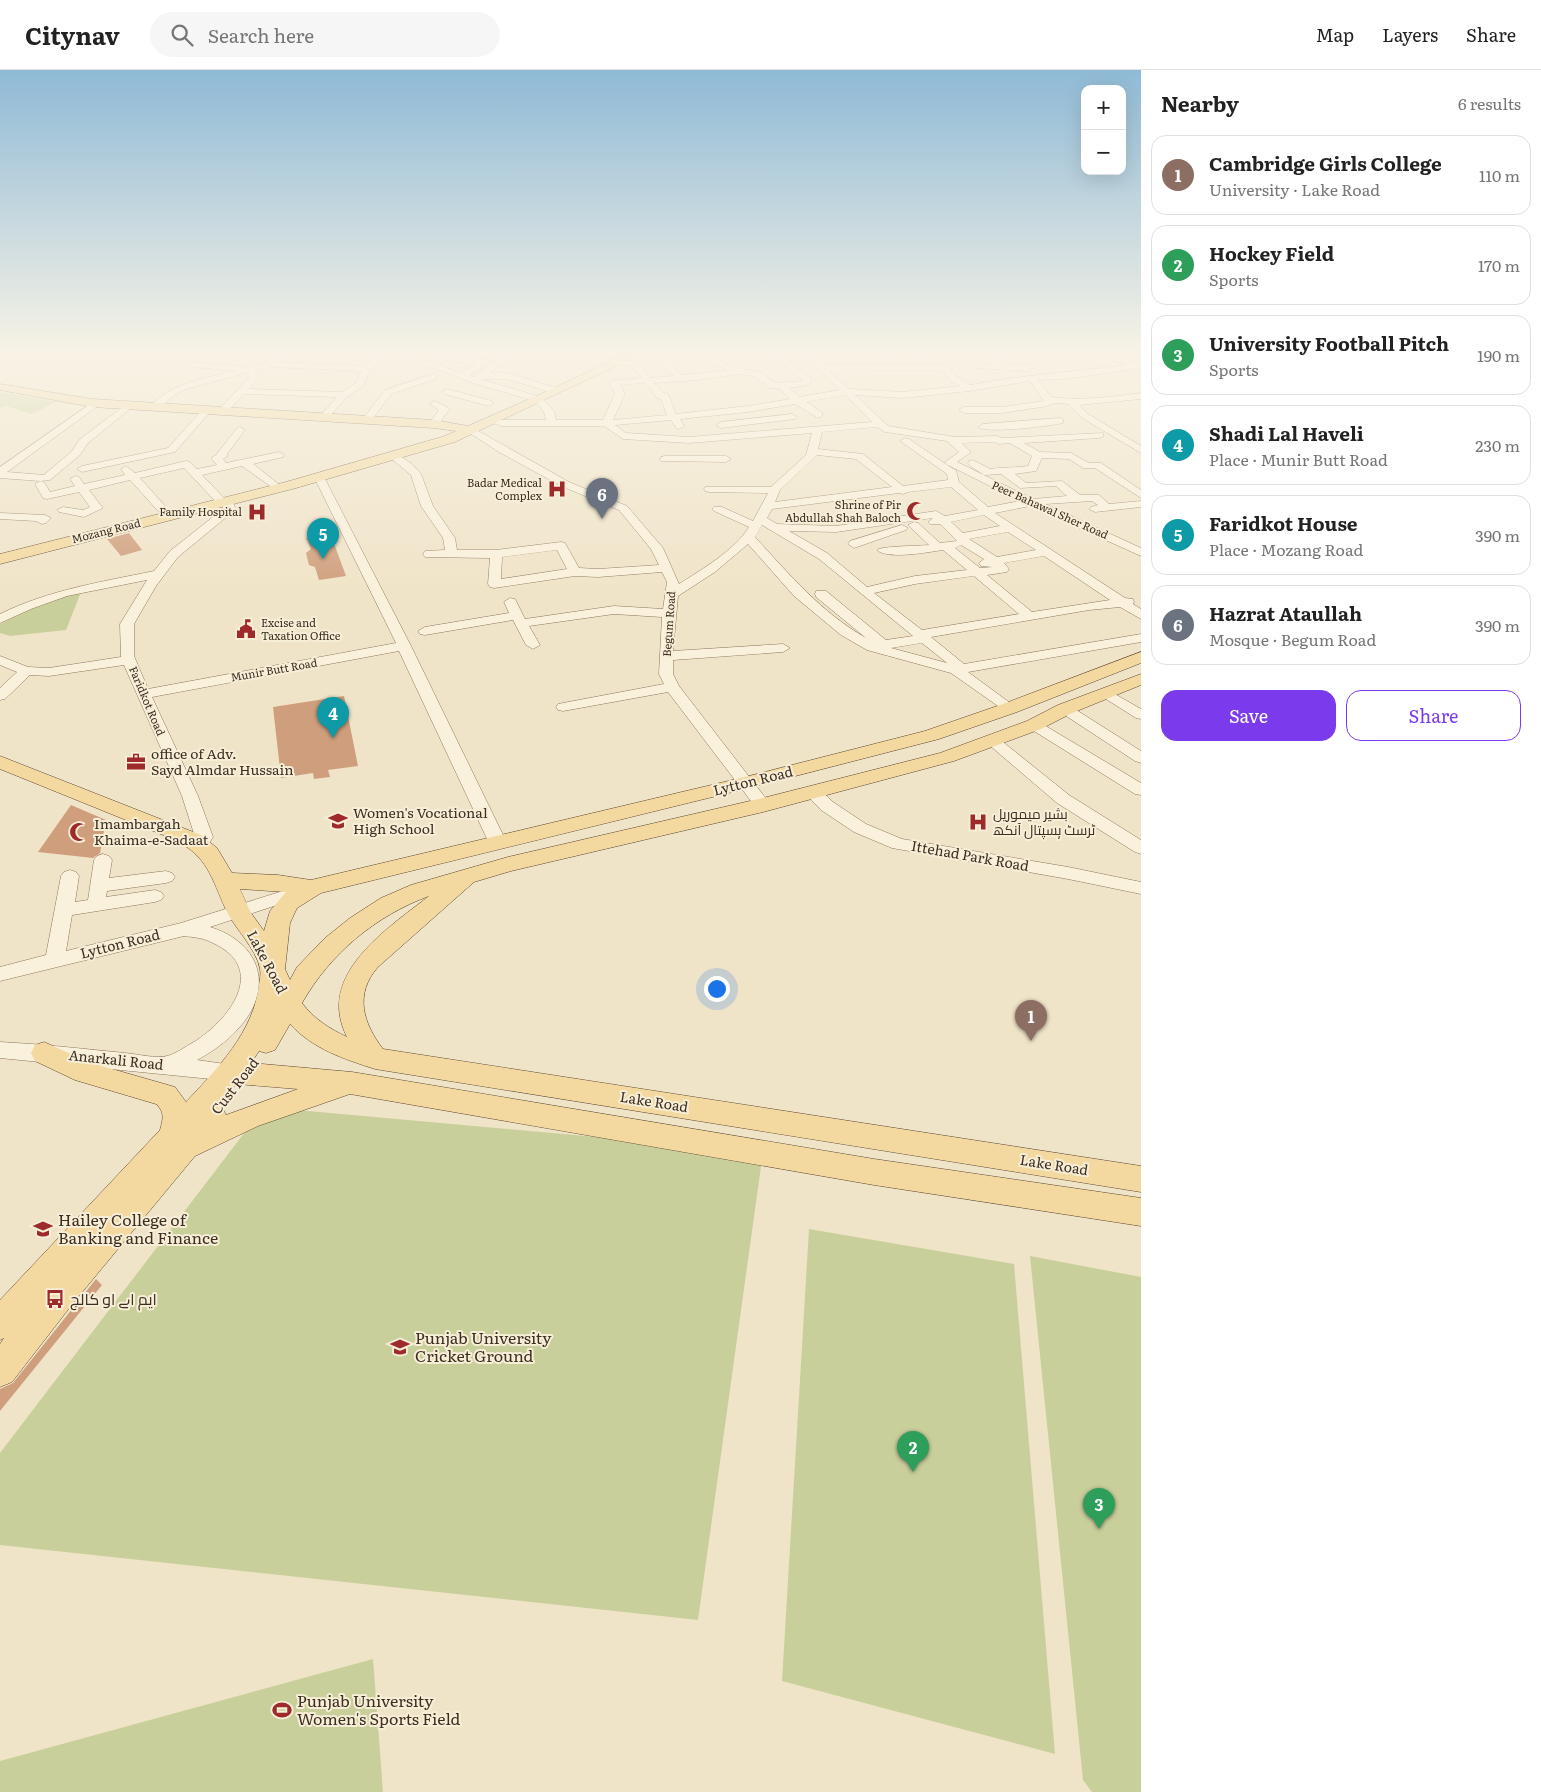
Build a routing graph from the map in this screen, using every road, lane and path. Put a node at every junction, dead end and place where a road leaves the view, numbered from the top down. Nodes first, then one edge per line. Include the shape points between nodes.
1 (57, 431) edge
2 (88, 431) edge
3 (188, 431) edge
4 (239, 431) edge
5 (467, 431) edge
6 (472, 431) edge
7 (617, 431) edge
8 (656, 431) edge
9 (692, 431) edge
10 (710, 431) edge
11 (797, 431) edge
12 (813, 431) edge
13 (902, 431) edge
14 (988, 431) edge
15 (1110, 431) edge
16 (704, 435) junction
17 (1099, 435) dead end
18 (941, 437) junction
19 (48, 438) junction
20 (655, 438) junction
21 (718, 438) junction
22 (997, 439) junction
23 (75, 440) junction
24 (952, 440) junction
25 (1012, 440) junction
26 (907, 442) joint
27 (812, 450) junction
28 (1141, 450) edge
29 (836, 454) junction
30 (963, 454) junction
31 (279, 455) dead end
32 (1038, 455) junction
33 (393, 456) junction
34 (118, 459) junction
35 (665, 459) dead end
36 (245, 463) junction
37 (727, 463) joint
38 (850, 465) dead end
39 (224, 467) junction
40 (965, 470) junction
41 (1005, 472) junction
42 (0, 473) edge
43 (77, 473) joint
44 (194, 474) junction
45 (132, 476) junction
46 (319, 477) junction
47 (952, 478) junction
48 (871, 482) dead end
49 (40, 484) dead end
50 (82, 488) junction
51 (277, 488) junction
52 (709, 489) dead end
53 (774, 490) junction
54 (903, 491) junction
55 (884, 493) junction
56 (1141, 495) edge
57 (1078, 499) junction
58 (224, 501) junction
59 (1031, 502) junction
60 (1141, 504) edge
61 (768, 506) junction
62 (1107, 508) junction
63 (162, 509) dead end
64 (718, 509) dead end
65 (63, 510) dead end
66 (985, 511) junction
67 (1057, 514) junction
68 (0, 516) edge
69 (14, 516) junction
70 (942, 520) junction
71 (42, 521) dead end
72 (882, 521) junction
73 (914, 525) junction
74 (773, 527) junction
75 (0, 528) edge
76 (755, 528) junction
77 (1010, 528) junction
78 (892, 530) junction
79 (1023, 537) junction
80 (967, 542) junction
81 (854, 544) dead end
82 (942, 546) junction
83 (883, 550) dead end
84 (912, 551) junction
85 (1046, 552) junction
86 (1141, 552) edge
87 (429, 554) dead end
88 (451, 554) junction
89 (496, 554) junction
90 (0, 559) edge
91 (995, 561) junction
92 (666, 568) junction
93 (973, 569) junction
94 (575, 572) junction
95 (159, 574) junction
96 (864, 591) junction
97 (671, 594) junction
98 (821, 594) dead end
99 (1141, 600) edge
100 (510, 602) dead end
101 (1124, 602) junction
102 (669, 613) junction
103 (1141, 614) edge
104 (1030, 617) junction
105 (0, 619) edge
106 (520, 619) junction
107 (425, 631) dead end
108 (922, 637) junction
109 (1141, 638) edge
110 (533, 645) dead end
111 (404, 646) junction
112 (783, 648) dead end
113 (666, 656) junction
114 (1141, 657) edge
115 (0, 660) edge
116 (130, 660) junction
117 (956, 670) junction
118 (26, 671) junction
119 (1141, 678) edge
120 (672, 687) junction
121 (1106, 692) junction
122 (143, 694) junction
123 (0, 696) edge
124 (563, 707) dead end
125 (1010, 708) junction
126 (1065, 709) junction
127 (1141, 715) edge
128 (1034, 725) junction
129 (993, 740) junction
130 (1141, 758) edge
131 (0, 762) edge
132 (745, 783) junction
133 (1141, 790) edge
134 (812, 792) junction
135 (763, 805) junction
136 (204, 848) junction
137 (1141, 848) edge
138 (503, 854) junction
139 (103, 860) dead end
140 (473, 873) junction
141 (70, 876) dead end
142 (356, 876) joint
143 (166, 877) dead end
144 (224, 880) junction
145 (99, 886) junction
146 (313, 888) junction
147 (1141, 888) edge
148 (155, 896) dead end
149 (96, 905) junction
150 (64, 910) junction
151 (238, 911) junction
152 (183, 928) junction
153 (55, 961) junction
154 (274, 970) junction
155 (0, 974) edge
156 (288, 1004) junction
157 (0, 1050) edge
158 (44, 1052) junction
159 (374, 1058) junction
160 (168, 1066) junction
161 (240, 1072) junction
162 (352, 1082) junction
163 (177, 1142) junction
164 (1141, 1179) edge
165 (1141, 1212) edge
166 (0, 1324) edge
167 (0, 1370) edge

1 - 19 street
2 - 23 street
3 - 34 street via 171,450
4 - 39 street via 221,454 223,456 216,458
5 - 33 main road, Mozang Road
6 - 92 street, Begum Road via 565,484 623,508 657,548
7 - 20 street via 623,436
8 - 20 street
9 - 16 street
10 - 16 street
11 - 21 street
12 - 27 street
13 - 18 street
14 - 22 street
15 - 28 street
16 - 20 street
16 - 21 street
17 - 25 street
18 - 24 street
18 - 26 street
19 - 23 street
19 - 42 street
21 - 37 street
22 - 24 street
22 - 25 street
23 - 42 street via 76,453 46,478
24 - 30 street
25 - 32 street
26 - 47 street
27 - 29 street
27 - 53 street via 811,456
29 - 38 street
29 - 54 street via 858,456
30 - 40 street via 950,462
30 - 41 street via 988,473
31 - 36 street
32 - 41 street via 1032,469
32 - 56 street via 1070,456 1087,466 1097,465
33 - 46 main road, Mozang Road
33 - 88 street via 416,474 427,506 449,538
34 - 43 street
34 - 45 street
35 - 37 street
36 - 39 street
36 - 51 street
39 - 44 street
40 - 47 street
40 - 59 street, Peer Bahawal Sher Road
41 - 57 street via 1024,486 1058,483
43 - 50 street
44 - 45 street via 186,464
44 - 58 street
45 - 50 street
45 - 63 street
46 - 51 main road, Mozang Road
46 - 111 street
47 - 54 street
47 - 66 street via 962,493 979,503
48 - 55 street
49 - 50 street via 46,496
50 - 65 street via 97,508 84,514
51 - 58 main road, Mozang Road
52 - 53 street via 736,486
53 - 61 street
54 - 55 street
55 - 61 street
57 - 59 street
57 - 62 street via 1095,497
58 - 90 main road, Mozang Road
58 - 95 street, Faridkot Road via 229,510 174,554
59 - 66 street
59 - 67 street, Peer Bahawal Sher Road
60 - 62 street
61 - 76 street
62 - 67 street
64 - 76 street
66 - 70 street
66 - 77 street
67 - 86 street, Peer Bahawal Sher Road
68 - 69 street
69 - 71 street via 45,518
69 - 75 street
70 - 72 street via 936,514
70 - 73 street
70 - 80 street
72 - 74 street via 836,529
72 - 78 street
73 - 78 street
73 - 82 street
74 - 76 street
74 - 96 street via 823,556
76 - 97 street via 712,569
76 - 117 street via 799,593 846,632 872,647
77 - 79 street
77 - 80 street
78 - 81 street
78 - 84 street
79 - 80 street
79 - 85 street
80 - 82 street
80 - 91 street
82 - 84 street
82 - 93 street
83 - 84 street
85 - 91 street
85 - 101 street
87 - 88 street
88 - 89 street
89 - 94 street via 561,546
89 - 94 street via 494,584
91 - 93 street
92 - 94 street
92 - 97 street, Begum Road via 672,582
93 - 96 street
93 - 104 street
95 - 105 street via 64,593
95 - 116 street, Faridkot Road via 127,624
96 - 108 street
97 - 102 street, Begum Road
98 - 108 street via 883,645
99 - 101 street
100 - 106 street
101 - 103 street
101 - 104 street
102 - 106 street via 614,610
102 - 113 street, Begum Road
104 - 108 street
106 - 107 street
106 - 110 street
108 - 117 street via 957,664
109 - 117 street
111 - 122 street, Munir Butt Road
111 - 138 street
112 - 113 street
113 - 120 street, Begum Road via 666,674
114 - 125 main road, Lytton Road
115 - 118 street
116 - 118 street via 49,672
116 - 122 street, Faridkot Road
117 - 125 street
118 - 123 street
119 - 121 main road, Lytton Road
120 - 124 street
120 - 132 street, Begum Road
121 - 126 main road, Lytton Road
121 - 127 street
122 - 136 street, Faridkot Road via 190,796 204,837
125 - 132 main road, Lytton Road via 932,734
126 - 128 main road, Lytton Road
126 - 130 street
128 - 129 main road, Lytton Road
128 - 133 street
129 - 134 main road, Lytton Road via 947,757
129 - 137 street via 1063,799
131 - 136 main road via 174,831
132 - 135 street, Begum Road
132 - 138 main road, Lytton Road
134 - 135 main road, Lytton Road
134 - 147 street, Ittehad Park Road via 860,828 898,844
135 - 138 main road, Lytton Road
136 - 144 main road, Lake Road
138 - 140 main road, Cust Road
138 - 142 main road, Lytton Road
139 - 145 street
140 - 156 main road, Cust Road via 418,891 389,904 358,924 333,944 306,974
140 - 159 main road via 409,925 360,973 351,1001 353,1020
141 - 150 street
142 - 146 main road, Cust Road
143 - 145 street
144 - 146 main road
144 - 151 main road, Lake Road
145 - 149 street
146 - 151 street, Lytton Road
146 - 154 main road, Cust Road via 296,896 281,912 275,937
148 - 149 street
149 - 150 street
150 - 153 street
151 - 152 street, Lytton Road
151 - 154 main road, Lake Road
152 - 153 street, Lytton Road
152 - 160 street via 211,934 236,948 250,969 251,982 248,997 234,1021 201,1048
153 - 155 street, Lytton Road
154 - 156 main road, Lake Road
154 - 161 main road, Cust Road via 269,1000
156 - 159 main road, Lake Road via 315,1032 333,1043
156 - 161 main road, Cust Road
157 - 158 street, Anarkali Road
158 - 160 street, Anarkali Road
158 - 163 main road via 85,1072 165,1095 177,1109
159 - 164 main road, Lake Road
160 - 161 street, Anarkali Road
161 - 162 main road
161 - 163 main road, Cust Road
162 - 163 main road
162 - 165 main road via 874,1172
163 - 166 main road, Cust Road
163 - 167 main road, Cust Road

